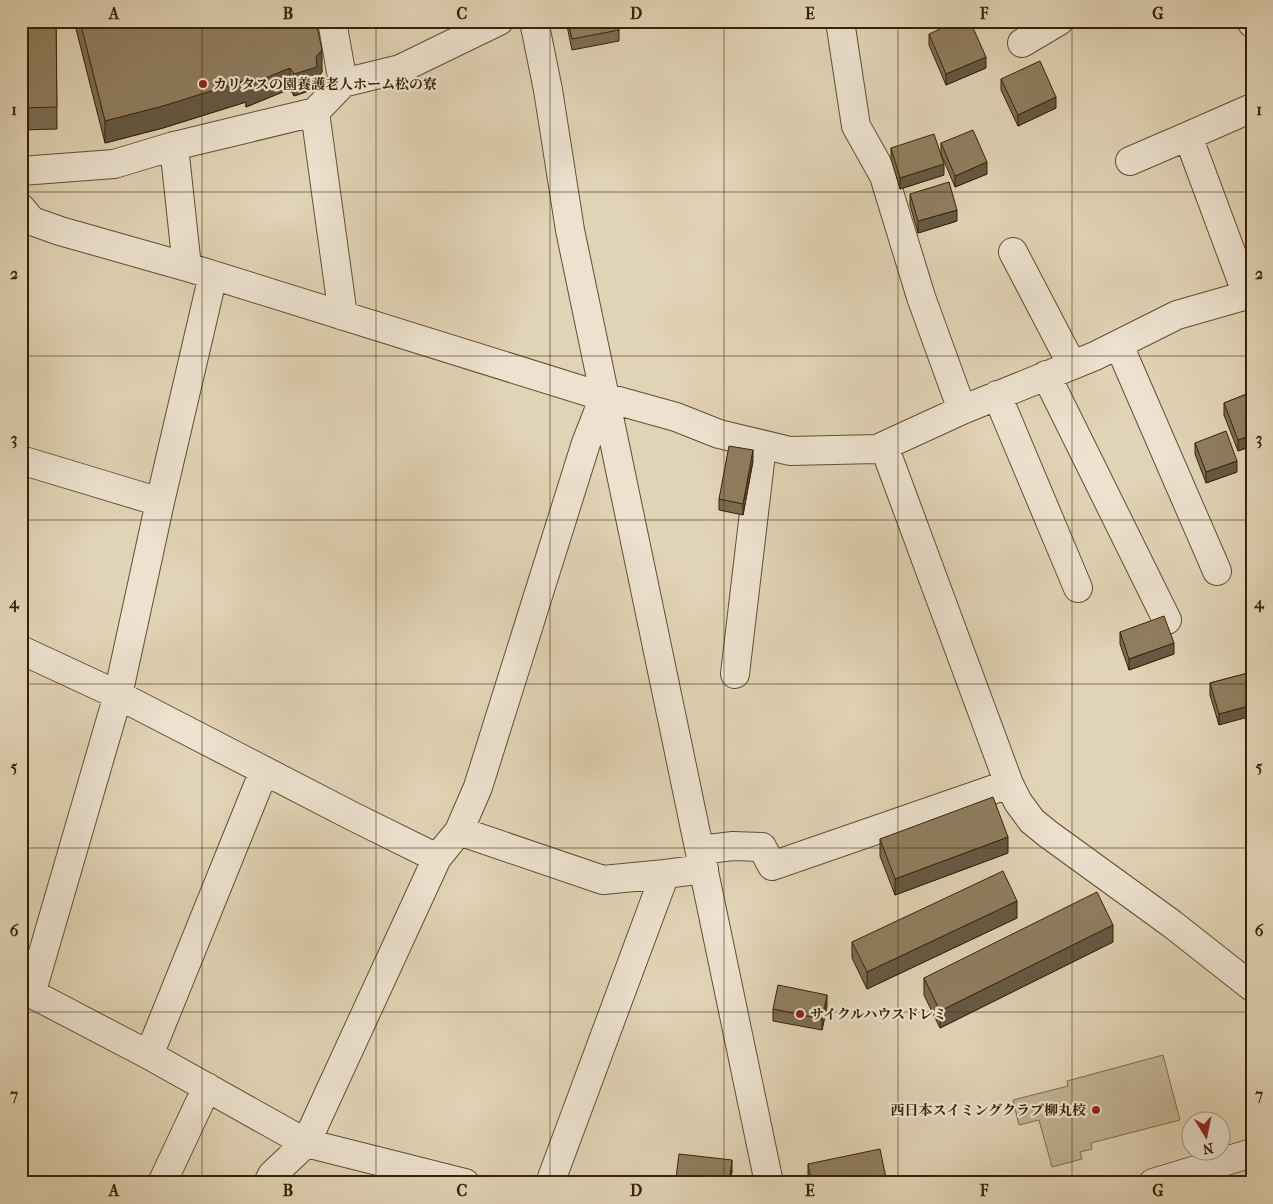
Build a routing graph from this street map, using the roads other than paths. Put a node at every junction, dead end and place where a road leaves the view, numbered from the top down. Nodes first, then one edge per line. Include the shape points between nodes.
1 (332, 21) edge
2 (499, 21) edge
3 (534, 21) edge
4 (840, 21) edge
5 (1059, 21) edge
6 (1022, 43) dead end
7 (343, 83) junction
8 (1252, 108) edge
9 (315, 112) junction
10 (1188, 136) junction
11 (174, 146) junction
12 (1130, 161) dead end
13 (21, 170) edge
14 (21, 208) edge
15 (1013, 252) dead end
16 (187, 268) junction
17 (213, 275) junction
18 (1250, 299) edge
19 (343, 316) junction
20 (1119, 345) junction
21 (1072, 365) junction
22 (1046, 376) junction
23 (998, 395) junction
24 (604, 397) junction
25 (962, 410) junction
26 (762, 445) junction
27 (884, 446) junction
28 (21, 460) edge
29 (160, 502) junction
30 (1217, 571) dead end
31 (1078, 588) dead end
32 (1166, 620) edge
33 (21, 650) edge
34 (735, 674) dead end
35 (118, 695) junction
36 (264, 771) junction
37 (1009, 784) junction
38 (459, 831) junction
39 (437, 858) junction
40 (702, 860) junction
41 (664, 874) junction
42 (1252, 987) edge
43 (26, 991) edge
44 (149, 1055) junction
45 (207, 1087) junction
46 (306, 1143) junction
47 (1252, 1153) edge
48 (162, 1183) edge
49 (268, 1183) edge
50 (465, 1183) edge
51 (550, 1183) edge
52 (769, 1183) edge
53 (1154, 1183) edge

1 - 7 street
2 - 7 street via 400,69
3 - 24 street via 570,230
4 - 25 street via 856,126 884,176
5 - 6 street
7 - 9 street
8 - 10 street
9 - 11 street
9 - 19 street
10 - 12 street
10 - 18 street
11 - 13 street via 114,164
11 - 16 street
14 - 16 street via 32,221 53,229
15 - 21 street
16 - 17 street
17 - 19 street
17 - 29 street
18 - 20 street via 1177,315
19 - 24 street
20 - 21 street
20 - 30 street
21 - 22 street
22 - 23 street
22 - 32 street
23 - 25 street
23 - 31 street
24 - 26 street
24 - 38 street via 586,443 478,787
24 - 40 street
25 - 27 street
26 - 27 street via 790,451 877,449
26 - 34 street
27 - 37 street
28 - 29 street
29 - 35 street
33 - 35 street
35 - 36 street
35 - 43 street
36 - 39 street
36 - 44 street
37 - 40 street via 772,866 762,848 732,846
37 - 42 street via 1032,821
38 - 39 street
38 - 41 street via 603,880
39 - 46 street
40 - 41 street
40 - 52 street
41 - 51 street
43 - 44 street
44 - 45 street
45 - 46 street
45 - 48 street
46 - 49 street via 272,1175
46 - 50 street
47 - 53 street

